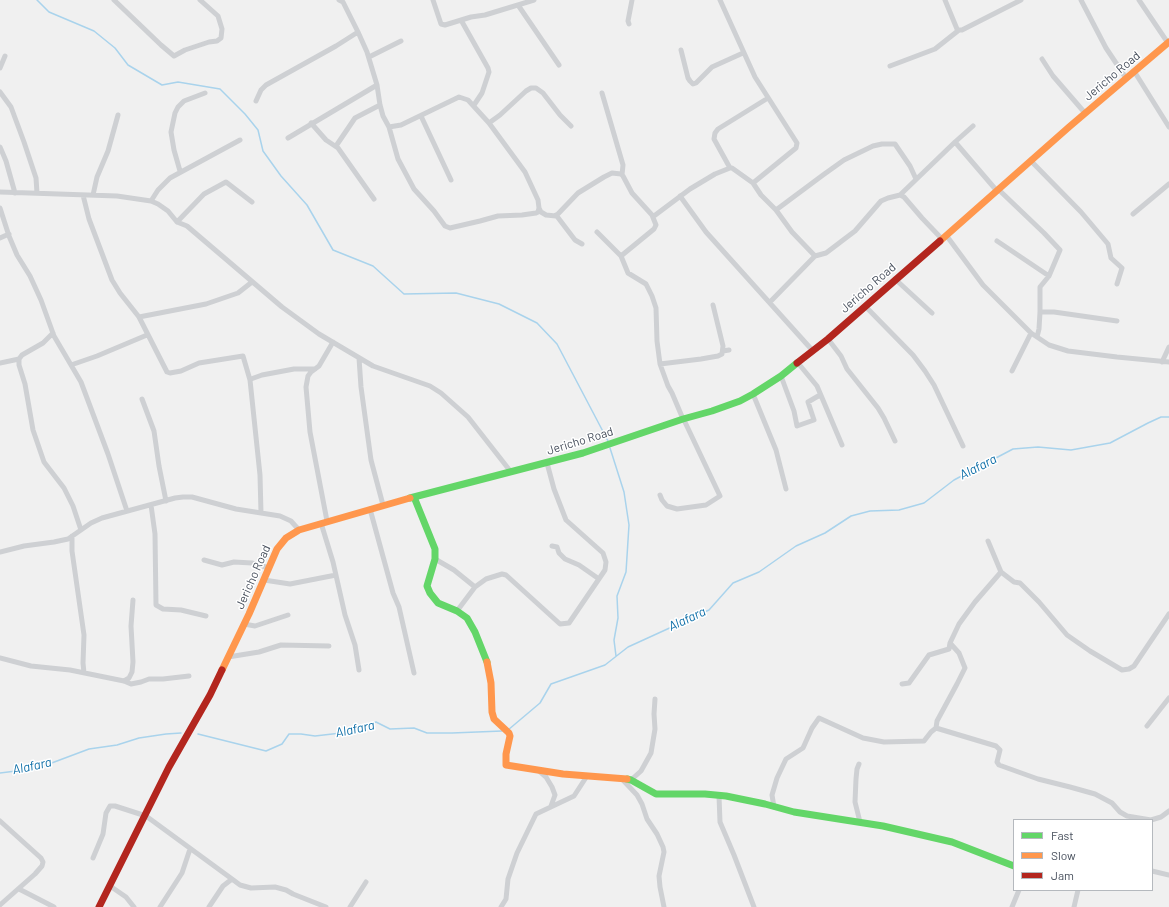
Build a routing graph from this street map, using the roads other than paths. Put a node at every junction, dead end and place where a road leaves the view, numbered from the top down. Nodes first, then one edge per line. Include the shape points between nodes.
1 (114, 0) edge
2 (200, 0) edge
3 (433, 0) edge
4 (534, 0) edge
5 (632, 0) edge
6 (720, 0) edge
7 (944, 0) edge
8 (1021, 0) edge
9 (1080, 0) edge
10 (1139, 0) edge
11 (343, 1) edge
12 (1013, 2) edge
13 (518, 5) junction
14 (461, 20) junction
15 (629, 24) dead end
16 (959, 30) junction
17 (358, 32) junction
18 (400, 41) dead end
19 (1169, 42) edge
20 (681, 50) dead end
21 (743, 53) junction
22 (5, 56) dead end
23 (369, 57) junction
24 (1042, 59) dead end
25 (559, 65) dead end
26 (890, 66) dead end
27 (0, 68) edge
28 (1134, 71) junction
29 (1126, 78) junction
30 (377, 85) junction
31 (0, 92) edge
32 (602, 93) dead end
33 (205, 94) dead end
34 (768, 98) junction
35 (256, 101) dead end
36 (380, 105) junction
37 (474, 105) junction
38 (1085, 114) junction
39 (118, 115) dead end
40 (421, 116) junction
41 (312, 123) junction
42 (489, 123) junction
43 (571, 126) dead end
44 (973, 126) dead end
45 (389, 127) junction
46 (1169, 127) edge
47 (288, 138) dead end
48 (240, 140) dead end
49 (955, 142) junction
50 (336, 146) junction
51 (0, 147) edge
52 (1031, 161) junction
53 (730, 168) junction
54 (180, 171) junction
55 (622, 175) junction
56 (916, 179) junction
57 (451, 180) dead end
58 (753, 183) junction
59 (1169, 184) edge
60 (998, 191) junction
61 (0, 192) edge
62 (14, 193) junction
63 (37, 193) junction
64 (83, 195) junction
65 (92, 195) junction
66 (900, 195) junction
67 (680, 196) junction
68 (374, 199) dead end
69 (151, 202) junction
70 (252, 202) dead end
71 (0, 208) edge
72 (539, 208) junction
73 (776, 210) junction
74 (1133, 214) dead end
75 (556, 215) junction
76 (652, 215) junction
77 (177, 222) junction
78 (597, 232) dead end
79 (9, 234) junction
80 (944, 237) junction
81 (0, 238) edge
82 (997, 241) dead end
83 (582, 244) dead end
84 (621, 256) junction
85 (815, 256) junction
86 (1048, 276) junction
87 (895, 279) junction
88 (252, 282) junction
89 (1117, 284) dead end
90 (770, 302) junction
91 (713, 305) dead end
92 (865, 306) junction
93 (1040, 312) junction
94 (932, 313) dead end
95 (139, 318) junction
96 (1117, 321) dead end
97 (1031, 332) junction
98 (53, 333) junction
99 (147, 335) junction
100 (1037, 337) junction
101 (828, 339) junction
102 (333, 342) junction
103 (1169, 347) edge
104 (729, 350) dead end
105 (723, 351) junction
106 (813, 351) junction
107 (359, 358) junction
108 (19, 359) junction
109 (0, 362) edge
110 (1162, 362) junction
111 (1169, 362) edge
112 (798, 363) junction
113 (660, 364) junction
114 (71, 365) junction
115 (315, 369) junction
116 (1012, 371) dead end
117 (781, 376) junction
118 (250, 380) junction
119 (753, 394) junction
120 (820, 395) junction
121 (142, 399) dead end
122 (684, 419) junction
123 (895, 442) dead end
124 (842, 444) dead end
125 (963, 446) dead end
126 (547, 463) junction
127 (511, 472) junction
128 (786, 489) dead end
129 (660, 495) dead end
130 (414, 497) junction
131 (166, 500) junction
132 (151, 505) junction
133 (383, 505) junction
134 (370, 509) junction
135 (127, 511) junction
136 (261, 513) junction
137 (324, 522) junction
138 (81, 530) junction
139 (299, 530) junction
140 (72, 536) junction
141 (988, 541) dead end
142 (552, 546) dead end
143 (0, 552) edge
144 (435, 559) junction
145 (204, 560) dead end
146 (269, 568) junction
147 (1001, 572) junction
148 (336, 575) junction
149 (599, 579) junction
150 (264, 580) junction
151 (475, 587) junction
152 (133, 600) dead end
153 (457, 611) junction
154 (1169, 614) edge
155 (288, 615) dead end
156 (206, 616) dead end
157 (244, 624) junction
158 (950, 643) junction
159 (329, 646) dead end
160 (0, 658) edge
161 (228, 658) junction
162 (359, 670) dead end
163 (84, 673) junction
164 (414, 673) dead end
165 (188, 676) dead end
166 (124, 681) junction
167 (902, 684) dead end
168 (1169, 698) edge
169 (655, 699) dead end
170 (1147, 726) dead end
171 (936, 728) junction
172 (859, 764) dead end
173 (537, 770) junction
174 (587, 776) junction
175 (621, 778) junction
176 (631, 780) junction
177 (719, 796) junction
178 (551, 806) junction
179 (774, 806) junction
180 (1169, 812) edge
181 (146, 816) junction
182 (1145, 819) edge
183 (1153, 819) edge
184 (0, 821) edge
185 (860, 822) junction
186 (190, 849) junction
187 (93, 858) dead end
188 (1013, 866) edge
189 (1153, 871) edge
190 (1169, 875) edge
191 (232, 880) junction
192 (366, 882) dead end
193 (110, 886) junction
194 (19, 889) junction
195 (1019, 891) edge
196 (1078, 891) edge
197 (0, 905) edge
198 (54, 907) edge
199 (100, 907) edge
200 (134, 907) edge
201 (160, 907) edge
202 (209, 907) edge
203 (326, 907) edge
204 (350, 907) edge
205 (501, 907) edge
206 (664, 907) edge
207 (754, 907) edge
208 (1012, 907) edge
209 (1074, 907) edge

1 - 2 street via 174,56 221,38 222,29 218,16
3 - 14 street via 442,25
4 - 13 street
5 - 15 street
6 - 21 street
7 - 16 street
8 - 12 street
9 - 29 street
10 - 19 street
11 - 17 street
12 - 16 street
13 - 14 street
13 - 25 street
14 - 37 street via 489,72 482,94
16 - 26 street via 936,49
17 - 23 street
17 - 35 street via 266,85
18 - 23 street
19 - 28 street, Jericho Road
20 - 21 street via 688,78 693,84 712,67
21 - 34 street
22 - 27 street
23 - 30 street
24 - 38 street
28 - 29 street, Jericho Road
28 - 46 street
29 - 38 street, Jericho Road
30 - 36 street
30 - 41 street
31 - 63 street via 11,108 24,142 36,178
32 - 55 street via 623,165
33 - 54 street via 184,102 175,113 171,132
34 - 53 street via 715,133 714,139
34 - 58 street via 796,140 797,146
36 - 45 street
36 - 50 street via 355,118
37 - 40 street via 459,97
37 - 42 street
38 - 52 street, Jericho Road
39 - 65 street
40 - 45 street via 401,125
40 - 57 street
41 - 47 street
41 - 50 street via 326,140
42 - 43 street via 526,91 536,88 544,93
42 - 72 street via 525,172 536,193
44 - 49 street
45 - 72 street via 398,158 414,189 447,228 498,216 536,213
48 - 54 street
49 - 56 street
49 - 60 street
50 - 68 street
51 - 62 street
52 - 60 street, Jericho Road
52 - 89 street via 1108,244 1111,258 1122,268
53 - 58 street
53 - 67 street via 690,188
54 - 69 street via 158,190
55 - 75 street via 612,173 604,177 578,194
55 - 76 street via 632,193
56 - 66 street
56 - 73 street via 895,144 882,144 844,160
58 - 73 street
59 - 74 street
60 - 80 street, Jericho Road
60 - 86 street via 1060,248
61 - 62 street
62 - 63 street
63 - 64 street
64 - 65 street
64 - 95 street via 89,219 112,280
65 - 69 street
66 - 80 street
66 - 85 street via 881,201 855,231 826,253
67 - 76 street
67 - 90 street via 706,232
69 - 77 street via 168,211
70 - 77 street via 226,182 204,194
71 - 79 street
72 - 75 street via 546,215
73 - 85 street via 792,232
75 - 83 street via 575,240
76 - 84 street via 656,222 654,229
77 - 88 street via 187,226
78 - 84 street
79 - 81 street
79 - 98 street via 41,300
80 - 87 street, Jericho Road
80 - 97 street via 983,285
82 - 86 street
84 - 113 street via 628,273 646,284 652,296 656,308
85 - 90 street
86 - 93 street via 1040,287
87 - 92 street, Jericho Road
87 - 94 street
88 - 95 street via 238,293 206,304
88 - 102 street via 282,307
90 - 106 street
91 - 105 street
92 - 101 street, Jericho Road
92 - 125 street via 913,355 925,371
93 - 96 street
93 - 100 street
95 - 99 street
97 - 100 street
97 - 116 street
98 - 108 street
98 - 114 street
99 - 114 street
99 - 118 street via 167,372 181,371 200,363 243,356
100 - 110 street via 1063,350
101 - 106 street, Jericho Road
101 - 123 street via 842,356 847,369 878,408
102 - 107 street
102 - 115 street
103 - 110 street
104 - 105 street
105 - 113 street via 718,356
106 - 112 street, Jericho Road
107 - 127 street via 373,366 430,386 441,393 468,417
107 - 133 street via 371,460
108 - 109 street
108 - 138 street via 33,430 44,462 64,488
110 - 111 street
112 - 117 street, Jericho Road
112 - 120 street via 817,386
113 - 122 street
114 - 135 street via 87,395
115 - 118 street via 294,369
115 - 137 street via 308,376 306,395
117 - 119 street, Jericho Road
117 - 120 street via 794,410 797,426 814,420 808,402
118 - 136 street via 260,475
119 - 122 street, Jericho Road via 730,405
119 - 128 street via 776,450
120 - 124 street
121 - 131 street via 154,431
122 - 126 street, Jericho Road
122 - 129 street via 720,496 706,505 677,509 667,506
126 - 127 street, Jericho Road
126 - 149 street via 566,520 605,557 606,566
127 - 130 street, Jericho Road
130 - 133 street, Jericho Road
130 - 144 street via 432,540
131 - 132 street
131 - 136 street via 192,497
132 - 135 street
132 - 156 street via 155,534 156,605 163,609
133 - 134 street, Jericho Road
134 - 137 street, Jericho Road
134 - 164 street via 399,607
135 - 138 street via 102,518
136 - 139 street via 286,518
137 - 139 street, Jericho Road
137 - 148 street
138 - 140 street
139 - 146 street, Jericho Road via 281,543
140 - 143 street via 68,539
140 - 163 street via 84,635
141 - 147 street
142 - 149 street via 557,547 565,559
144 - 151 street
144 - 153 street via 427,586 438,603
145 - 146 street via 222,564 252,563
146 - 150 street, Jericho Road
147 - 154 street via 1020,584 1039,602 1067,635 1122,670 1134,666
147 - 158 street via 959,624
148 - 150 street via 290,584
148 - 162 street via 345,615 356,645
149 - 151 street via 569,623 560,624 506,575 499,574 486,579
150 - 157 street, Jericho Road
151 - 153 street
152 - 166 street via 132,672
153 - 173 street via 476,632 488,666 494,719 510,736 506,765
155 - 157 street via 255,626
157 - 161 street, Jericho Road
158 - 167 street via 948,649 929,655 909,682
158 - 171 street via 959,653 965,668 937,721
159 - 161 street via 281,645
160 - 163 street via 31,666
161 - 181 street, Jericho Road via 169,767
163 - 166 street
165 - 166 street via 149,679 136,684
168 - 170 street
169 - 176 street via 656,729 651,753 641,771
171 - 179 street via 924,741 884,742 863,738 819,718 803,748 786,759 772,795
171 - 182 street via 996,746 1000,750 997,762 999,765 1038,779 1095,794 1127,816
172 - 185 street via 855,802
173 - 174 street
173 - 178 street via 546,777 552,787 555,795
174 - 175 street
174 - 178 street via 574,796
175 - 176 street
175 - 206 street via 637,795 663,847 659,876
176 - 177 street via 656,794
177 - 179 street
177 - 207 street via 720,822
178 - 205 street via 536,814 516,853 508,879 506,899
179 - 185 street via 794,812
180 - 183 street
181 - 186 street
181 - 187 street via 110,806 106,813 103,834
181 - 193 street, Jericho Road
184 - 194 street via 43,862
185 - 188 street via 952,842
186 - 191 street
186 - 201 street via 182,873
189 - 190 street
191 - 202 street via 223,886
191 - 203 street via 251,888 286,890
192 - 204 street
193 - 199 street, Jericho Road
193 - 200 street via 126,897
194 - 197 street
194 - 198 street
195 - 208 street
196 - 209 street

